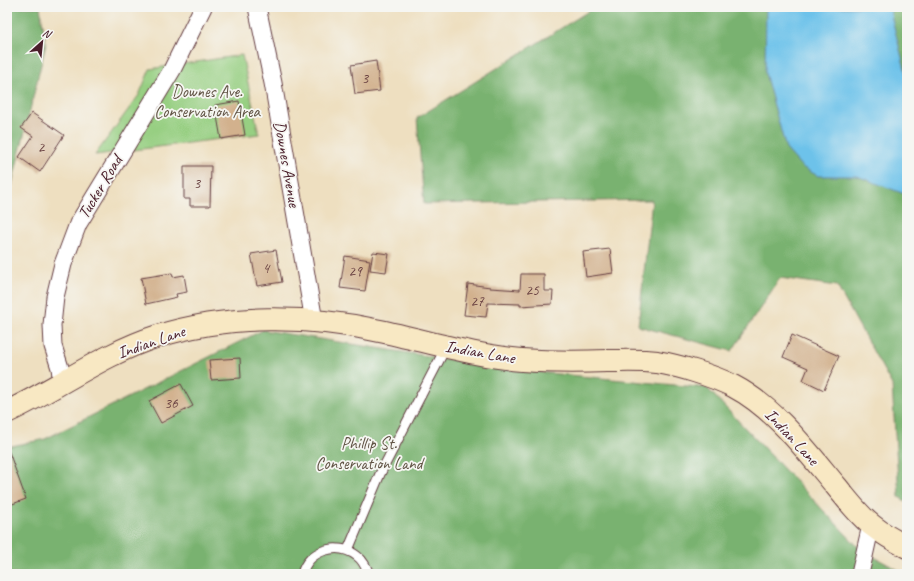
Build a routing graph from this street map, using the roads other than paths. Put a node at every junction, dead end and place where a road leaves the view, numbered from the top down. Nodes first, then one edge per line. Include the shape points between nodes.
1 (203, 7) edge
2 (257, 7) edge
3 (314, 321) junction
4 (446, 347) junction
5 (62, 383) junction
6 (7, 412) edge
7 (871, 525) junction
8 (907, 547) edge
9 (348, 550) junction
10 (302, 574) edge
11 (369, 574) edge
12 (860, 574) edge

1 - 5 street, Tucker Road via 172,70 78,224 68,250 55,297 52,325 53,346
2 - 3 street, Downes Avenue via 273,83
3 - 4 street, Indian Lane via 371,329
3 - 5 street, Indian Lane via 243,321 185,329 130,346
4 - 7 street, Indian Lane via 522,360 657,362 730,385 754,398 774,415
4 - 9 lane via 380,474
5 - 6 street, Indian Lane
7 - 8 street, Indian Lane
7 - 12 street
9 - 10 lane via 326,549 316,554 307,562
9 - 11 lane via 358,556

